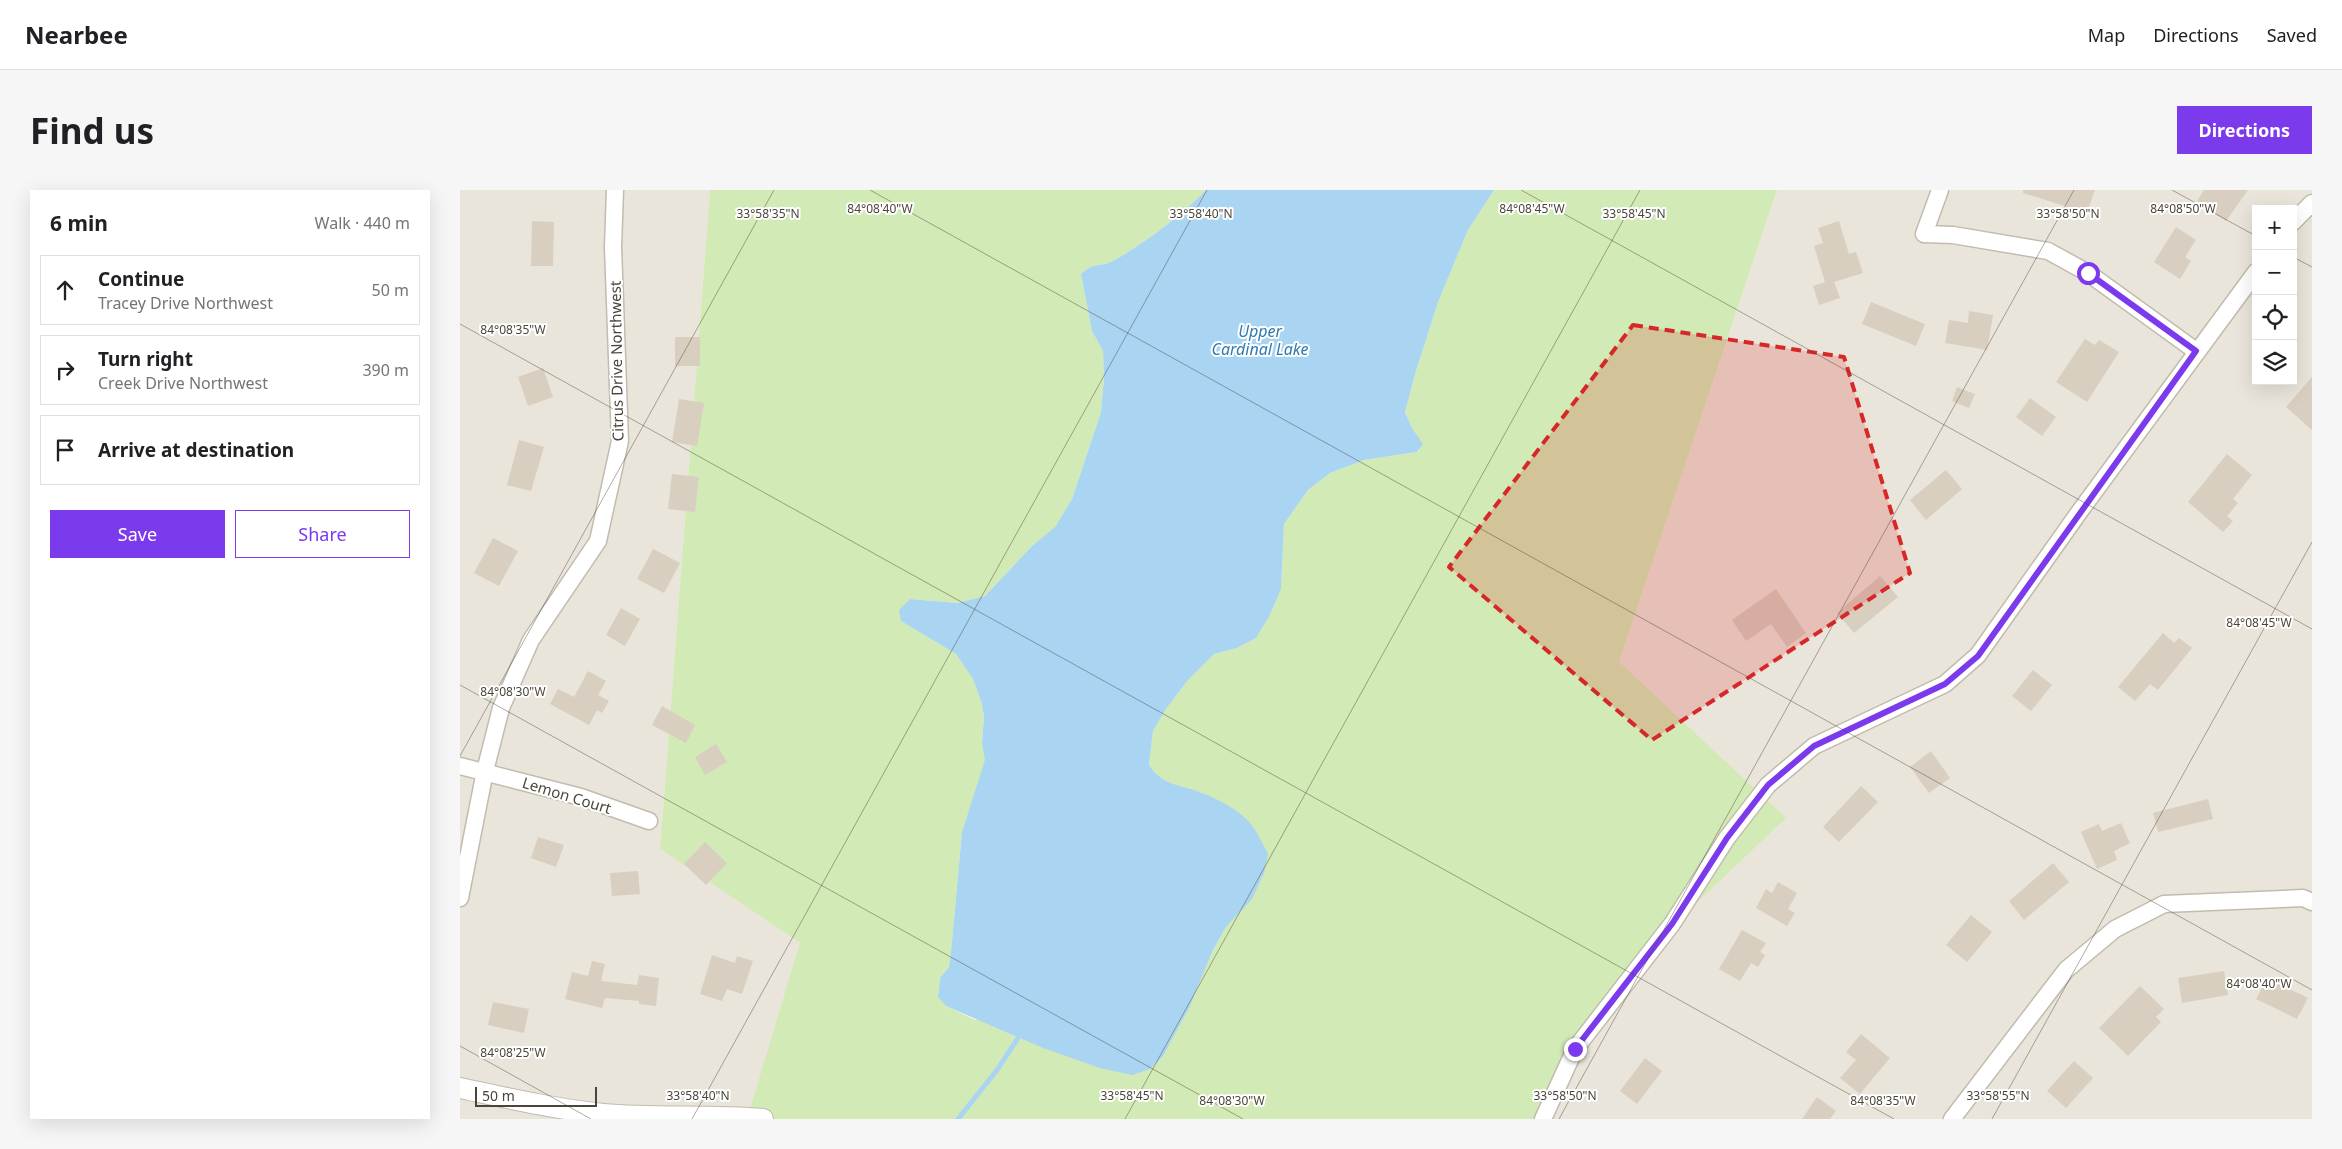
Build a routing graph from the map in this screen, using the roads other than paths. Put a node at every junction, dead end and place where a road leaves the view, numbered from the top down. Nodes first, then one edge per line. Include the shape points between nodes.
1 (615, 190) edge
2 (1940, 190) edge
3 (2312, 203) edge
4 (2297, 218) edge
5 (2252, 277) edge
6 (2196, 351) junction
7 (460, 766) edge
8 (485, 771) junction
9 (649, 821) dead end
10 (460, 898) edge
11 (2312, 902) edge
12 (460, 1088) edge
13 (763, 1119) edge
14 (1543, 1119) edge
15 (1952, 1119) edge

1 - 8 street, Citrus Drive Northwest via 613,247 620,441 598,541 531,640 501,708
2 - 6 street via 1924,234 1953,235 2048,251 2088,273
3 - 4 street
5 - 6 street
6 - 14 street via 1978,656 1945,684 1814,746 1768,785 1727,838 1672,924 1575,1049
7 - 8 street
8 - 9 street, Lemon Court via 582,797
8 - 10 street, Citrus Drive Northwest
11 - 15 street via 2303,898 2164,904 2115,929 2066,970
12 - 13 street via 603,1114

